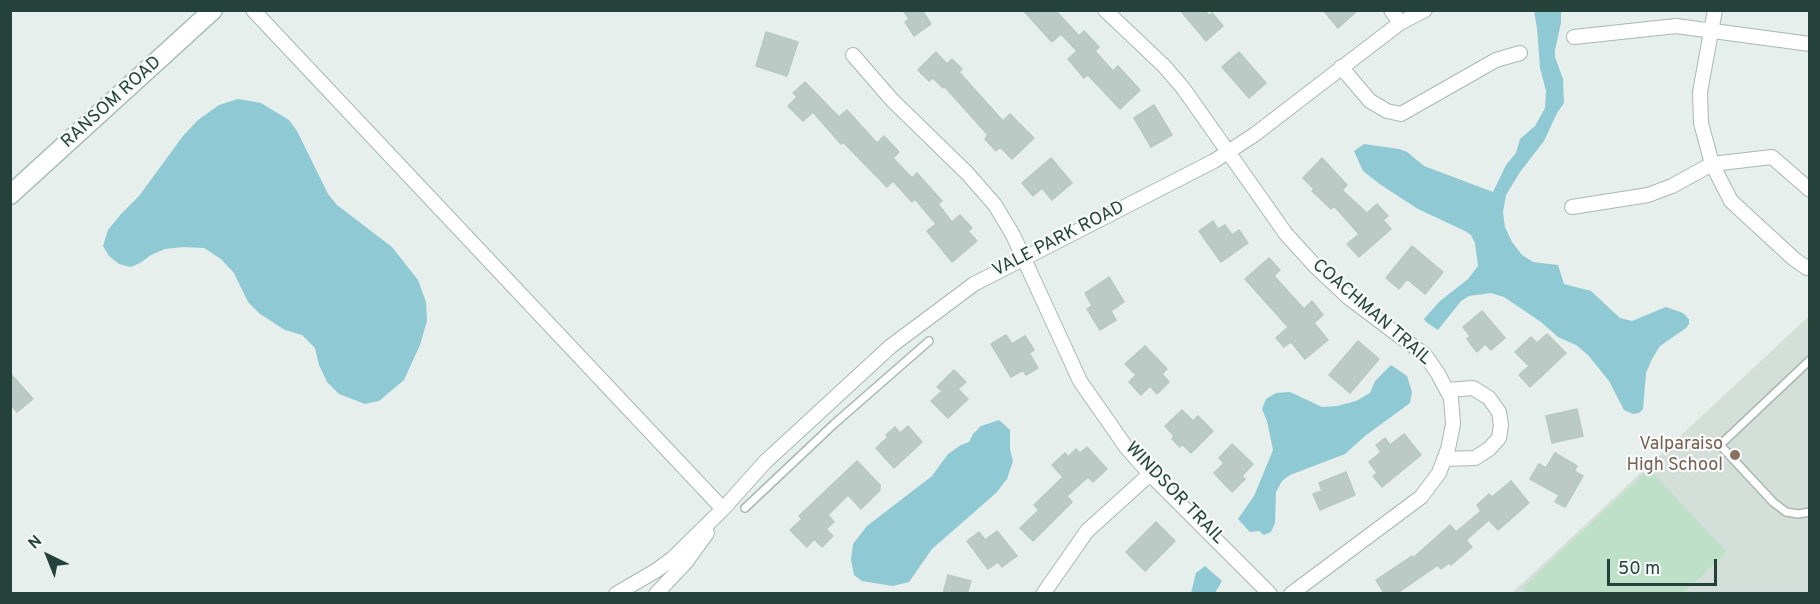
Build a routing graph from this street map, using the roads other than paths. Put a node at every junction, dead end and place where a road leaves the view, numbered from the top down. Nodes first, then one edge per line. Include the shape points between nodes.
1 (213, 10) edge
2 (253, 10) edge
3 (1105, 10) edge
4 (1391, 10) edge
5 (1425, 10) edge
6 (1715, 10) edge
7 (1400, 23) junction
8 (1711, 32) junction
9 (1574, 37) dead end
10 (1809, 44) edge
11 (1520, 53) dead end
12 (853, 54) dead end
13 (1341, 67) junction
14 (1229, 152) junction
15 (1712, 164) junction
16 (1809, 190) edge
17 (10, 195) edge
18 (1572, 207) dead end
19 (1023, 259) junction
20 (1809, 266) edge
21 (929, 341) dead end
22 (1809, 360) edge
23 (1447, 390) junction
24 (821, 411) junction
25 (834, 424) junction
26 (1444, 459) junction
27 (1150, 474) junction
28 (745, 508) dead end
29 (723, 509) junction
30 (1809, 512) edge
31 (616, 594) edge
32 (656, 594) edge
33 (1043, 594) edge
34 (1270, 594) edge
35 (1291, 594) edge

1 - 17 main road, RANSOM ROAD
2 - 29 street
3 - 14 street, COACHMAN TRAIL via 1174,77
4 - 7 street
5 - 7 street, VALE PARK ROAD
6 - 8 street
7 - 13 street, VALE PARK ROAD
8 - 9 street via 1676,26
8 - 10 street
8 - 15 street via 1700,103
11 - 13 street via 1496,60 1401,114 1370,101
12 - 19 street, WINDSOR TRAIL via 892,100 981,188 1004,219
13 - 14 street, VALE PARK ROAD
14 - 19 street, VALE PARK ROAD
14 - 23 street, COACHMAN TRAIL via 1286,234 1317,268 1349,298 1425,355
15 - 16 street via 1772,157
15 - 18 street via 1648,195
15 - 20 street via 1731,201 1794,259
19 - 24 street, VALE PARK ROAD via 974,284 919,324
19 - 27 street, WINDSOR TRAIL via 1080,381
21 - 25 lane
22 - 30 lane via 1720,445 1786,512
23 - 26 street, COACHMAN TRAIL via 1453,424
23 - 26 street via 1473,388 1489,398 1502,424 1499,438 1489,450 1474,458
24 - 25 lane
24 - 29 street, VALE PARK ROAD via 765,462
25 - 28 lane
26 - 35 street, COACHMAN TRAIL via 1439,473 1420,497
27 - 33 street via 1087,531
27 - 34 street, WINDSOR TRAIL
29 - 31 street, VALE PARK ROAD via 674,558
29 - 32 street, VALE PARK ROAD via 686,562

